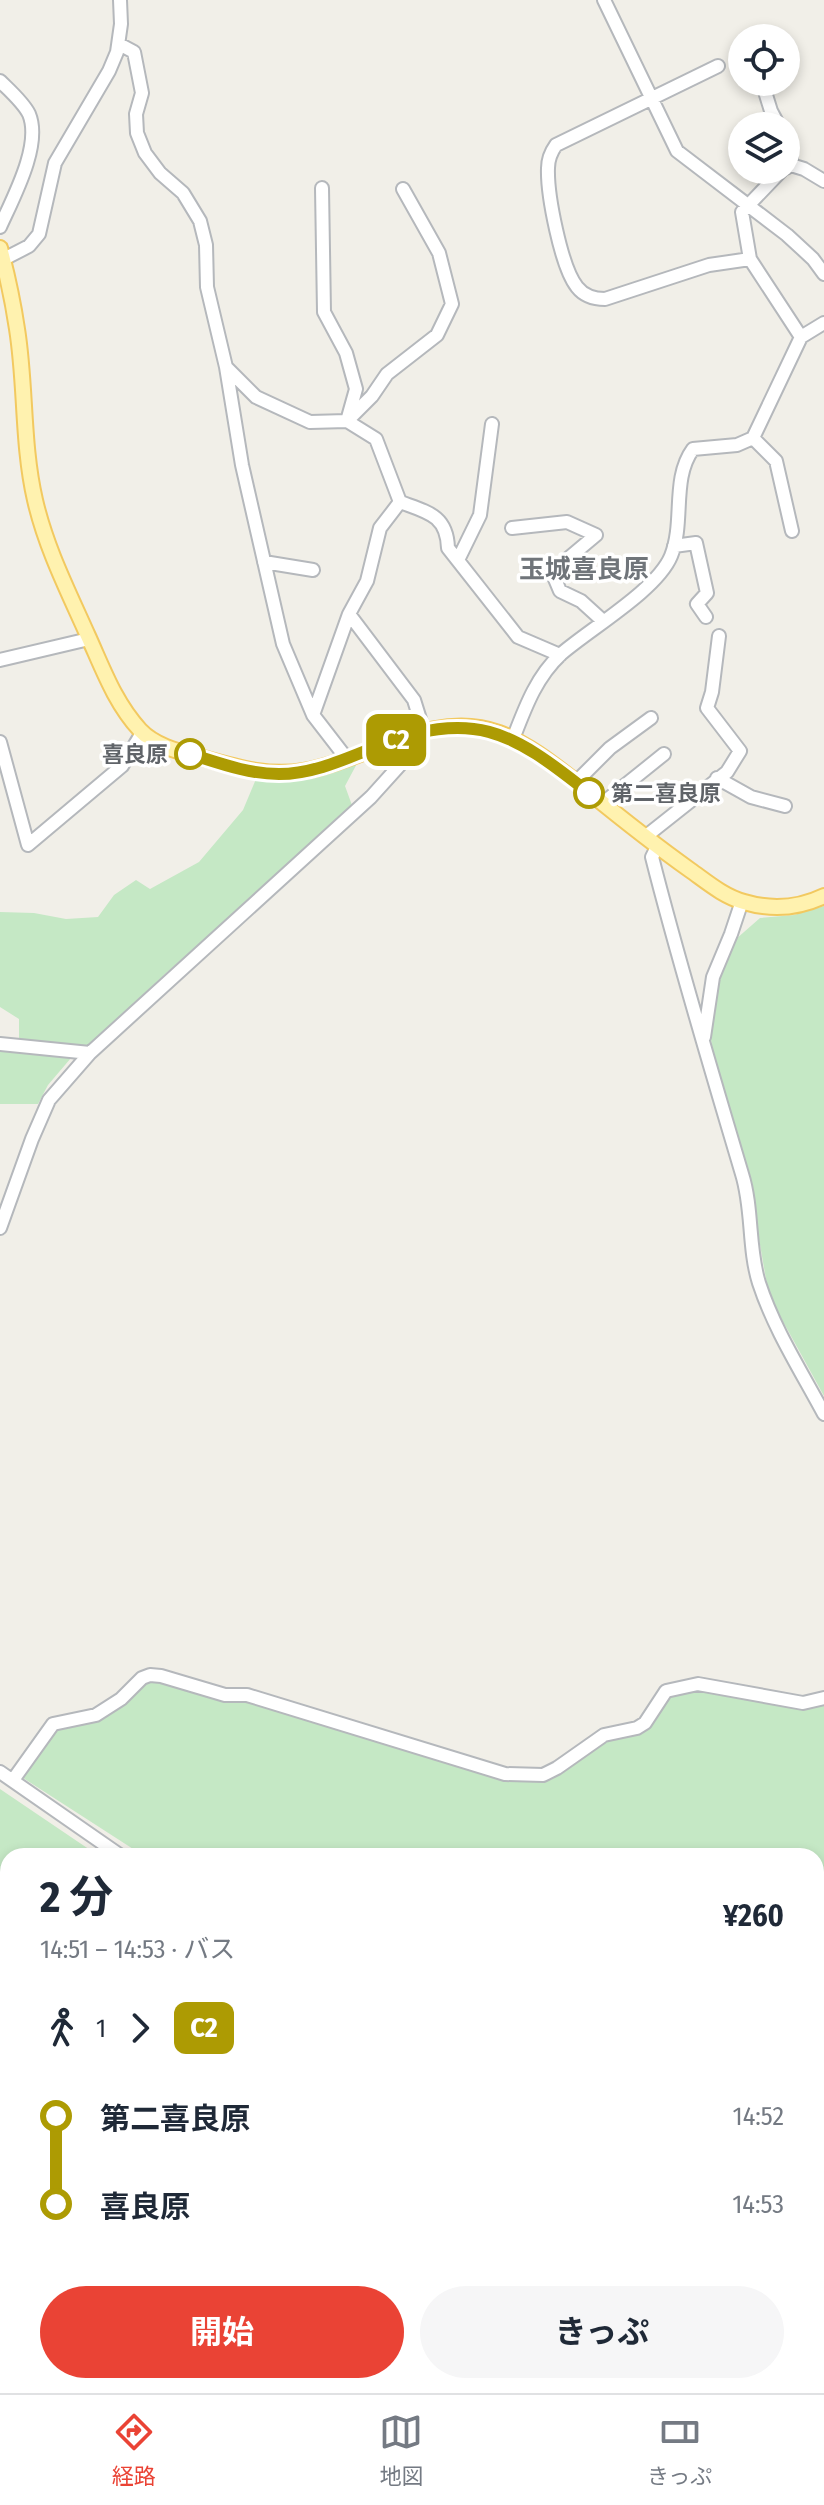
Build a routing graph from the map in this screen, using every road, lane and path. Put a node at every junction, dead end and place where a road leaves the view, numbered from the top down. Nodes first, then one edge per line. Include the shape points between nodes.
1 (120, 0) edge
2 (604, 0) edge
3 (119, 44) junction
4 (718, 66) dead end
5 (0, 81) edge
6 (652, 99) junction
7 (800, 169) edge
8 (824, 181) edge
9 (769, 184) edge
10 (322, 188) dead end
11 (403, 189) dead end
12 (748, 205) junction
13 (0, 227) edge
14 (1, 256) edge
15 (750, 259) junction
16 (824, 274) edge
17 (824, 323) edge
18 (801, 337) junction
19 (226, 367) junction
20 (347, 421) junction
21 (492, 424) dead end
22 (753, 438) junction
23 (400, 502) junction
24 (512, 528) dead end
25 (792, 531) dead end
26 (674, 546) junction
27 (458, 560) junction
28 (264, 562) junction
29 (313, 570) dead end
30 (349, 614) junction
31 (706, 617) dead end
32 (603, 621) junction
33 (719, 636) dead end
34 (89, 639) junction
35 (560, 655) junction
36 (0, 660) edge
37 (313, 715) junction
38 (651, 718) dead end
39 (424, 732) junction
40 (142, 733) junction
41 (513, 739) junction
42 (0, 742) edge
43 (664, 754) dead end
44 (347, 759) junction
45 (717, 778) junction
46 (576, 782) junction
47 (603, 803) junction
48 (785, 806) dead end
49 (645, 837) junction
50 (657, 847) junction
51 (824, 896) edge
52 (742, 901) junction
53 (704, 1041) junction
54 (0, 1044) edge
55 (90, 1053) junction
56 (0, 1228) edge
57 (824, 1414) edge
58 (824, 1698) edge
59 (0, 1772) edge
60 (13, 1780) junction
61 (110, 1848) edge

1 - 3 street
2 - 6 street
3 - 14 street via 55,163 39,234 29,246
3 - 19 street via 134,52 142,93 137,133 145,153 183,193 200,221 207,287
4 - 6 street
5 - 13 street via 28,113 33,136
6 - 12 street via 677,151
6 - 15 street via 556,145 550,154 554,219 577,288 605,299 709,265
7 - 8 street
9 - 12 street
10 - 20 street via 324,312 346,353 356,389
11 - 20 street via 439,253 452,304 437,335 387,374
12 - 15 street via 742,212
12 - 16 street via 801,247
14 - 34 main road via 17,330 35,499 54,562
15 - 18 street
17 - 18 street
18 - 22 street
19 - 20 street via 256,397 310,422
19 - 28 street
20 - 23 street via 376,439
21 - 27 street via 480,515
22 - 25 street via 776,461
22 - 26 street via 693,449 683,462
23 - 27 street via 441,520 448,548
23 - 30 street via 380,528 367,581
24 - 32 street via 567,522 596,535 552,572 560,591
26 - 31 street via 696,543 707,593 697,604
26 - 32 street via 654,582
27 - 35 street via 518,637
28 - 29 street
28 - 37 street via 283,644
30 - 37 street
30 - 39 street via 414,700
32 - 35 street
33 - 45 street via 707,708 740,751
34 - 36 street
34 - 40 main road via 121,706
35 - 41 street via 541,677
37 - 44 street
38 - 46 street
39 - 41 main road via 472,727
39 - 44 main road
39 - 55 street via 371,797
40 - 42 street via 122,766 28,845
40 - 44 main road via 172,749 263,773 303,771
41 - 46 main road
43 - 47 street
45 - 48 street via 751,797
45 - 49 street
46 - 47 main road
47 - 49 main road
49 - 50 main road
50 - 52 main road
50 - 53 street via 652,857
51 - 52 main road via 792,906
52 - 53 street via 713,977
53 - 57 street via 744,1180 758,1281
54 - 55 street
55 - 56 street via 49,1100
58 - 60 street via 803,1703 698,1684 680,1687 666,1691 637,1728 604,1735 543,1775 522,1775 247,1695 225,1695 150,1675 96,1715 53,1724
59 - 60 street
60 - 61 street

